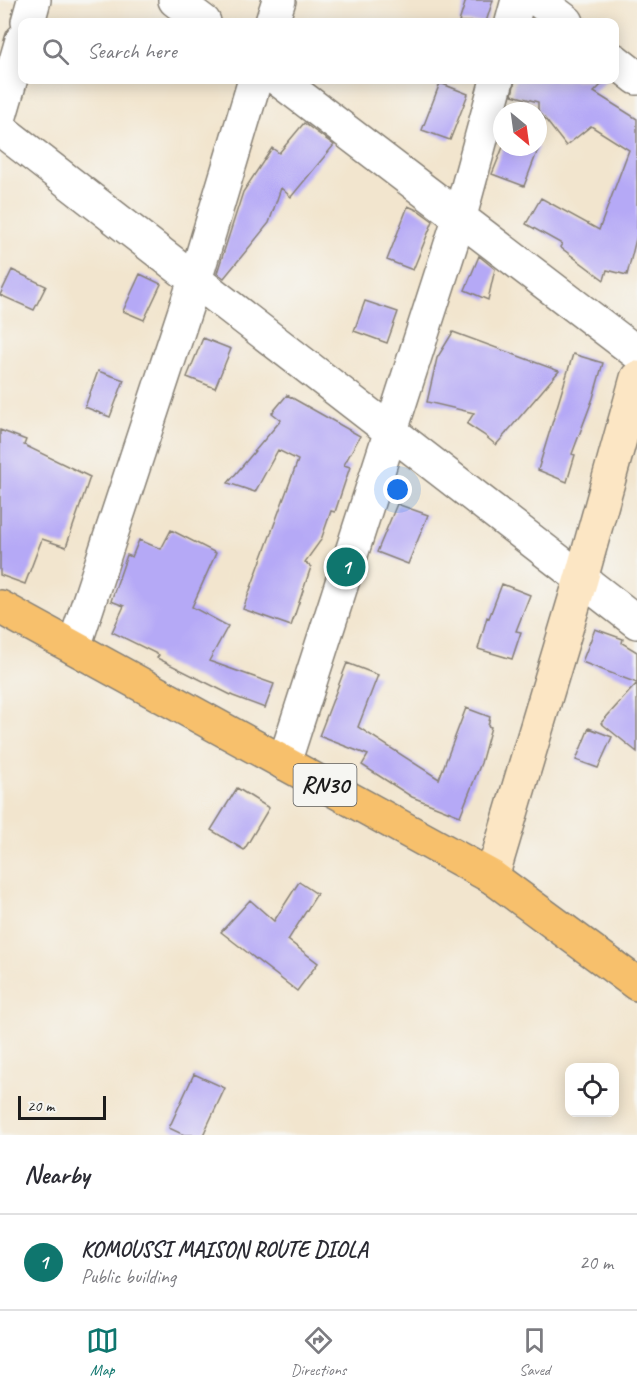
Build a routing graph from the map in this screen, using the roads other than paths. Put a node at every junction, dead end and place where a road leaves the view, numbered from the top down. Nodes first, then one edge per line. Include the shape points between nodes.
1 (34, 0) edge
2 (175, 0) edge
3 (279, 0) edge
4 (518, 0) edge
5 (538, 0) edge
6 (29, 18) edge
7 (199, 18) edge
8 (273, 18) edge
9 (513, 18) edge
10 (562, 18) edge
11 (18, 54) edge
12 (619, 63) edge
13 (637, 78) edge
14 (254, 84) edge
15 (284, 84) edge
16 (495, 84) edge
17 (0, 116) edge
18 (0, 129) edge
19 (460, 216) junction
20 (195, 280) junction
21 (637, 353) edge
22 (637, 378) edge
23 (391, 430) junction
24 (581, 579) junction
25 (0, 607) edge
26 (637, 622) edge
27 (74, 647) junction
28 (284, 763) junction
29 (492, 877) junction
30 (637, 984) edge

1 - 6 street
2 - 7 street
3 - 8 street
4 - 9 street
5 - 10 street
11 - 17 street
12 - 13 street
14 - 20 street
15 - 19 street
16 - 19 street
18 - 20 street
19 - 21 street
19 - 23 street
20 - 23 street
20 - 27 street
22 - 24 street
23 - 24 street
23 - 28 street
24 - 26 street
24 - 29 street
25 - 27 main road, RN30
27 - 28 main road, RN30
28 - 29 main road, RN30
29 - 30 main road, RN30

